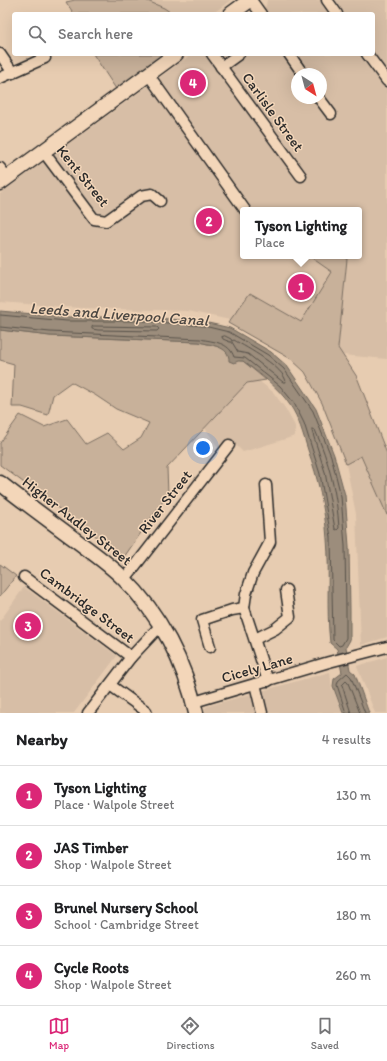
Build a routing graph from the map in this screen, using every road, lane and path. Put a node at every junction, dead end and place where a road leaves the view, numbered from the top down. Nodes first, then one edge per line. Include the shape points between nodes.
1 (251, 0) edge
2 (327, 0) edge
3 (234, 12) edge
4 (260, 12) edge
5 (336, 12) edge
6 (0, 54) edge
7 (173, 56) edge
8 (213, 56) edge
9 (236, 56) edge
10 (290, 56) edge
11 (369, 56) edge
12 (44, 58) dead end
13 (221, 67) junction
14 (298, 68) edge
15 (13, 73) junction
16 (148, 74) junction
17 (0, 78) edge
18 (387, 80) edge
19 (324, 104) edge
20 (331, 114) dead end
21 (43, 151) junction
22 (2, 176) edge
23 (301, 176) dead end
24 (160, 201) dead end
25 (243, 207) edge
26 (229, 445) dead end
27 (0, 483) edge
28 (266, 485) dead end
29 (24, 577) dead end
30 (125, 579) junction
31 (286, 590) dead end
32 (244, 608) junction
33 (161, 625) junction
34 (255, 639) junction
35 (210, 647) dead end
36 (387, 647) edge
37 (131, 657) junction
38 (268, 680) junction
39 (255, 684) junction
40 (110, 685) junction
41 (195, 708) edge
42 (88, 713) edge
43 (145, 713) edge
44 (262, 713) edge

1 - 3 highway
1 - 4 street
2 - 5 street
6 - 15 street
7 - 16 highway
8 - 13 street, Carlisle Street
9 - 13 street, Carlisle Street
10 - 14 street
11 - 18 street
12 - 15 street
13 - 23 street, Carlisle Street
15 - 17 street
16 - 21 highway
16 - 25 street
19 - 20 street
21 - 22 highway
21 - 24 street, Kent Street via 94,219 106,221 141,196 152,194
26 - 30 street, River Street
27 - 30 highway, Higher Audley Street
28 - 32 street via 270,542 253,573
29 - 37 street, Cambridge Street
30 - 33 highway, Higher Audley Street
31 - 34 street via 290,617 275,629
32 - 34 street
32 - 35 street via 202,620
33 - 37 street
33 - 41 highway, Higher Audley Street via 181,664
34 - 38 street
36 - 38 street, Cicely Lane
37 - 40 street
38 - 39 street, Cicely Lane
39 - 41 street, Cicely Lane
39 - 44 street
40 - 42 street
40 - 43 street via 146,711

